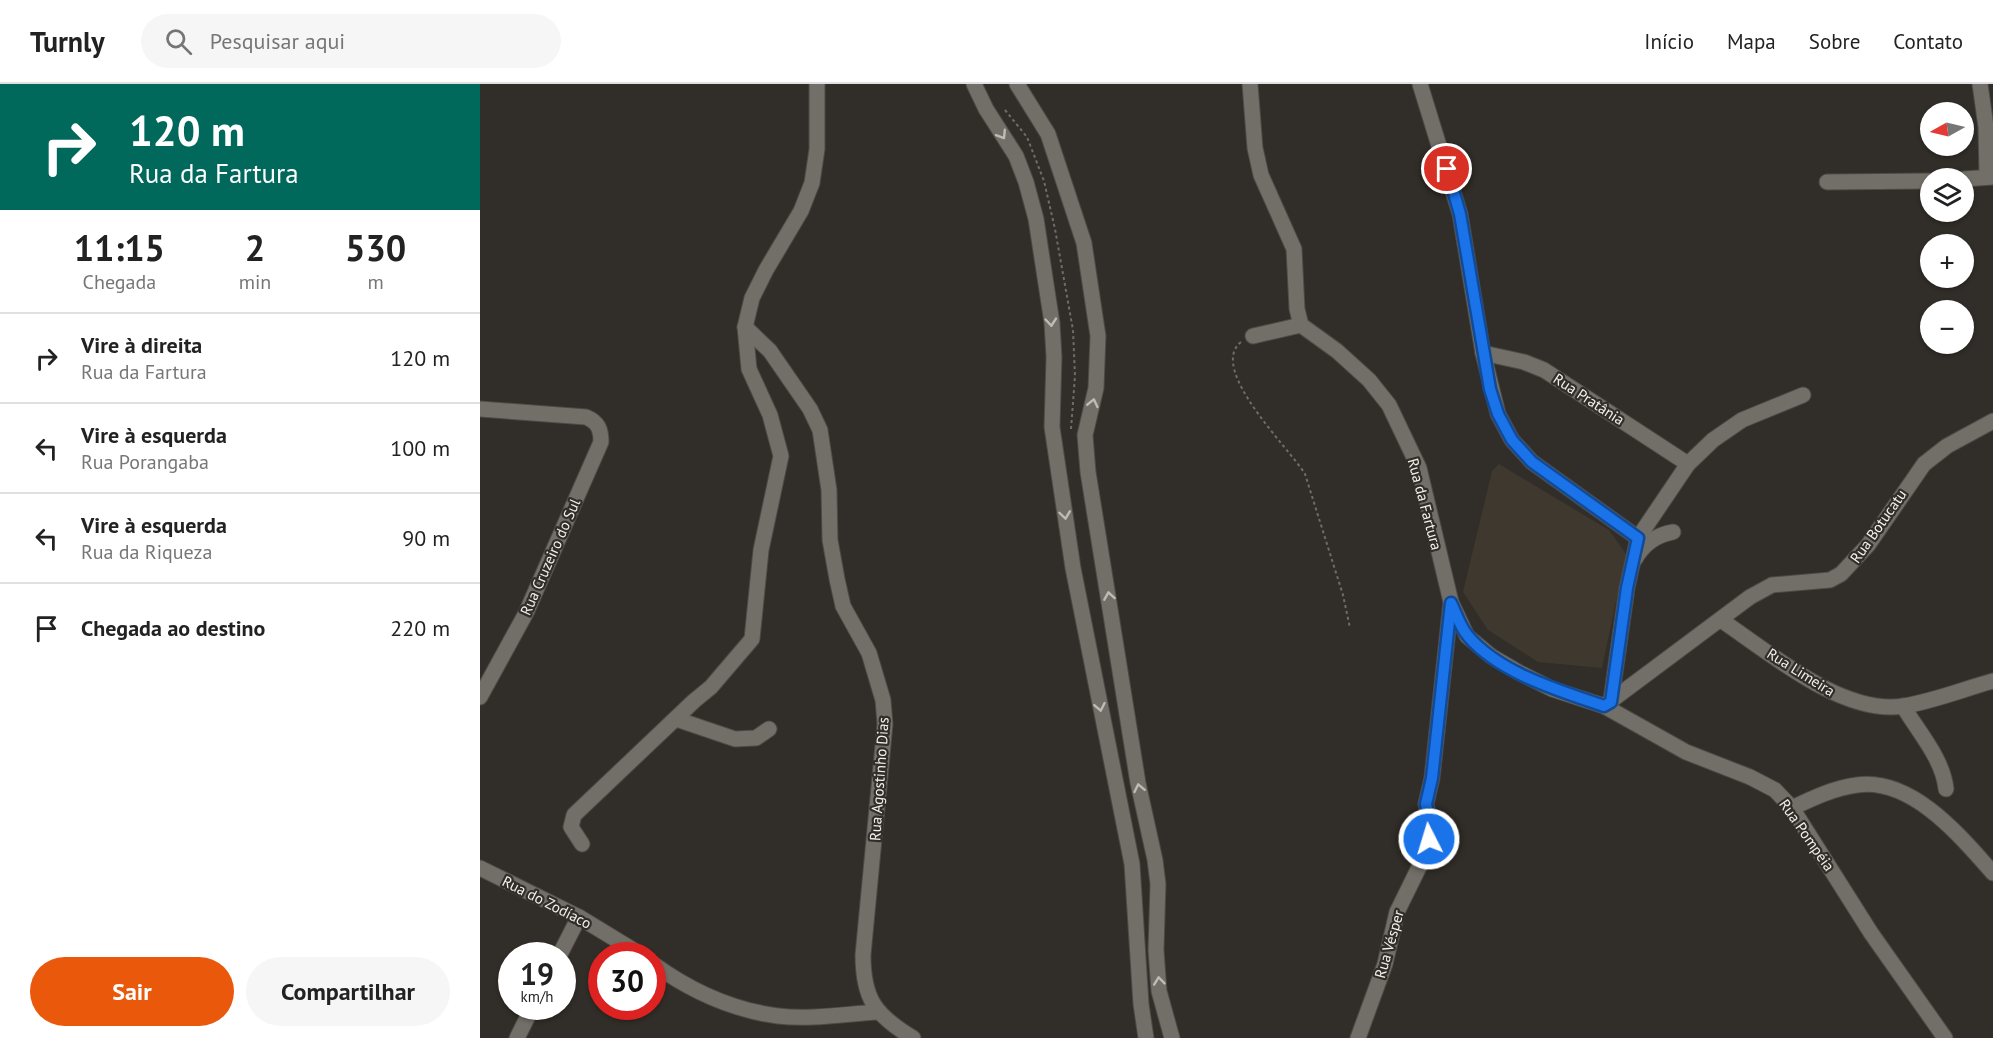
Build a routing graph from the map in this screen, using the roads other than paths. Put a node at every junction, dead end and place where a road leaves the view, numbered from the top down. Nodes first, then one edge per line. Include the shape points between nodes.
1 (817, 84) edge
2 (974, 84) edge
3 (1017, 84) edge
4 (1251, 84) edge
5 (1420, 84) edge
6 (1980, 84) edge
7 (1990, 177) edge
8 (1974, 178) edge
9 (1920, 180) edge
10 (1827, 182) dead end
11 (1301, 325) junction
12 (745, 327) junction
13 (1253, 336) road end
14 (1483, 353) junction
15 (1803, 395) dead end
16 (481, 411) edge
17 (1993, 420) edge
18 (1688, 464) junction
19 (1673, 532) dead end
20 (1638, 538) junction
21 (1631, 567) junction
22 (1451, 603) junction
23 (1721, 620) junction
24 (1993, 681) edge
25 (480, 697) edge
26 (1608, 704) junction
27 (1903, 706) junction
28 (676, 719) junction
29 (769, 729) dead end
30 (1946, 789) dead end
31 (1792, 808) junction
32 (582, 844) dead end
33 (480, 868) edge
34 (1993, 873) edge
35 (579, 917) junction
36 (566, 942) edge
37 (620, 942) edge
38 (666, 973) edge
39 (878, 1012) junction
40 (526, 1020) edge
41 (517, 1038) edge
42 (913, 1038) edge
43 (1146, 1038) edge
44 (1172, 1038) edge
45 (1358, 1038) edge
46 (1945, 1038) edge

1 - 12 street via 817,149 812,183 801,211 752,298
2 -> 43 street via 1016,156 1036,219 1052,323 1052,427 1073,568 1132,864
44 -> 3 street via 1159,982 1155,860 1138,783 1088,472 1085,435 1096,388 1098,336 1084,243 1048,134
4 - 11 street via 1255,148 1261,175 1294,249
5 - 14 street via 1460,214
6 - 7 street
7 - 8 street
9 - 10 street
11 - 13 street
11 - 22 street, Rua da Fartura via 1369,380 1389,405 1419,468
12 - 28 street via 749,369 770,415 781,456 761,550 752,639 711,687
12 - 39 street, Rua Agostinho Dias via 770,351 820,430 829,490 830,540 843,606 869,653 883,700 885,724 863,955 863,979
14 - 18 street, Rua Pratânia via 1544,370
14 - 20 street via 1493,397 1512,440 1532,462
15 - 18 street via 1742,420
16 - 25 street, Rua Cruzeiro do Sul via 586,417 596,422 601,442 526,613
17 - 23 street, Rua Botucatu via 1924,464 1868,545 1841,574 1830,580 1772,585
18 - 20 street
19 - 21 street via 1653,539 1641,549
20 - 21 street
21 - 26 street
22 - 26 street, Rua da Fartura via 1467,636 1491,656 1552,689
22 - 45 street, Rua Vésper via 1426,804 1430,824 1427,851 1397,912 1385,964
23 - 26 street, Rua Botucatu
23 - 27 street, Rua Limeira via 1829,692 1877,707
24 - 27 street, Rua Limeira
26 - 31 street, Rua Pompéia via 1686,752 1775,790
27 - 30 street via 1938,759
28 - 29 street via 735,739 756,738
28 - 32 street via 574,815 571,827
31 - 34 street via 1859,784 1881,786 1932,811
31 - 46 street, Rua Pompéia via 1871,933
33 - 35 street, Rua do Zodíaco
35 - 36 street
35 - 37 street, Rua do Zodíaco
38 - 39 street via 747,1011 812,1017
39 - 42 street
40 - 41 street

